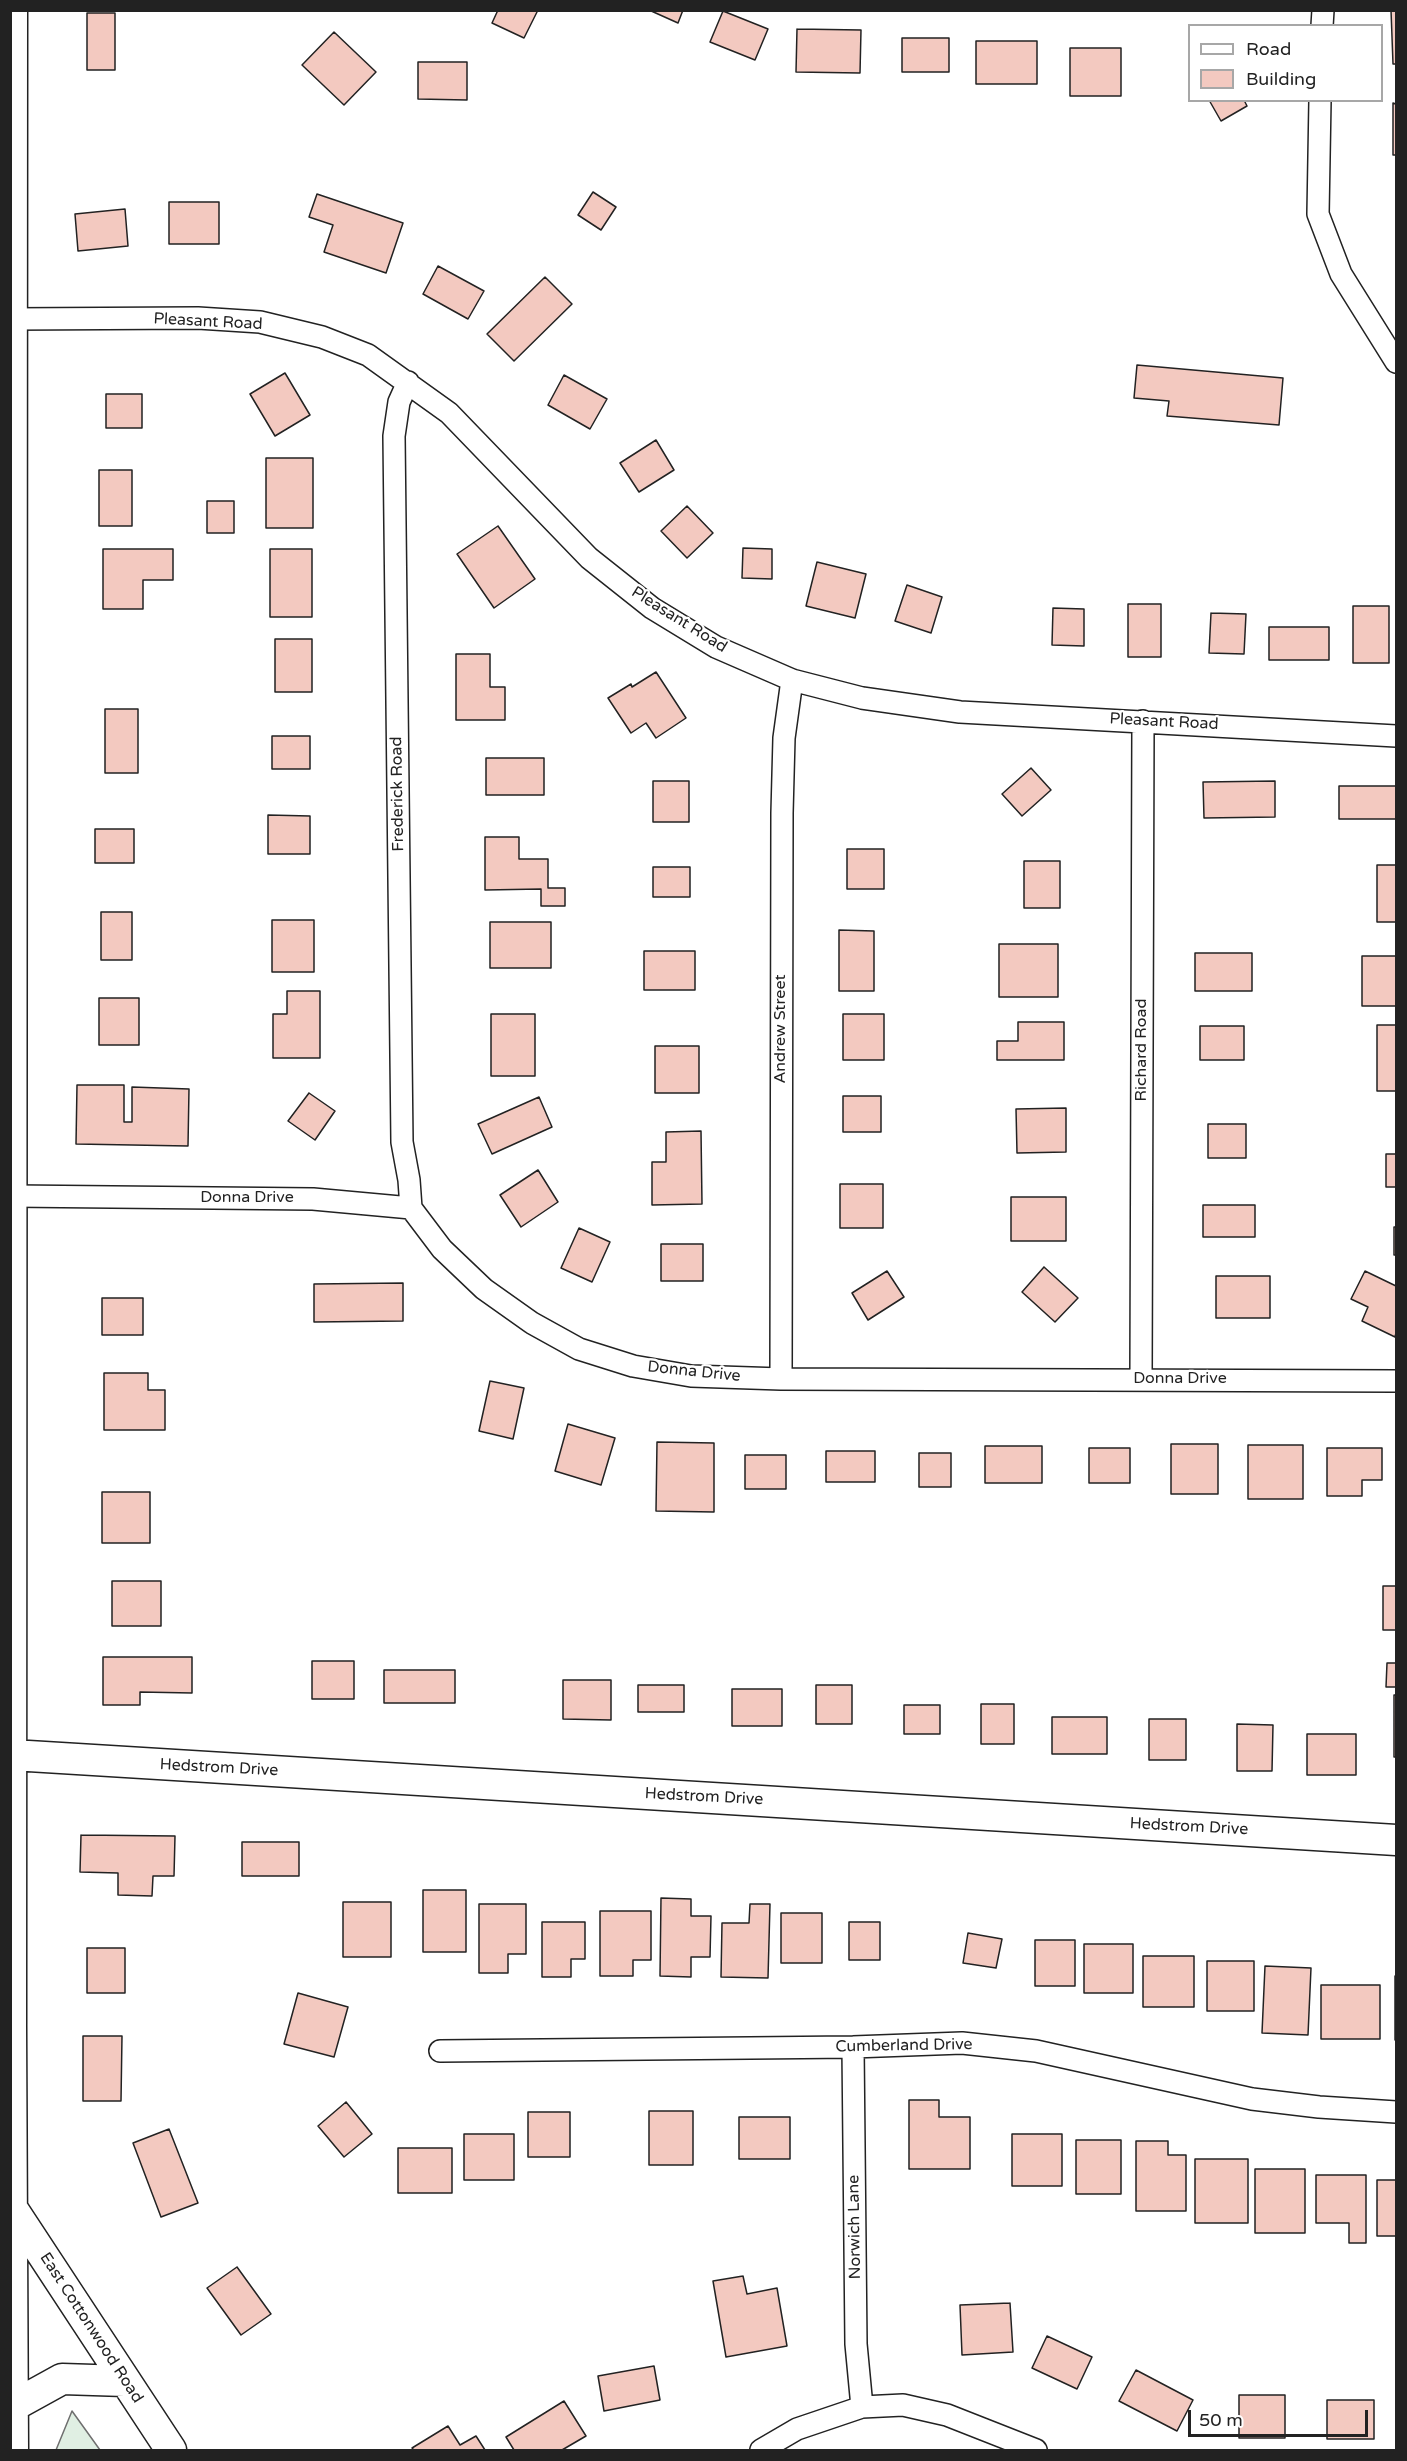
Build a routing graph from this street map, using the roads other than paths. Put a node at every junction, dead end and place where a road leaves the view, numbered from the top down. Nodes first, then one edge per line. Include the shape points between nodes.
1 (12, 10) edge
2 (11, 88) edge
3 (1320, 102) edge
4 (11, 319) edge
5 (1396, 362) edge
6 (408, 382) junction
7 (12, 573) edge
8 (792, 680) junction
9 (1143, 721) junction
10 (1396, 736) edge
11 (12, 1196) junction
12 (411, 1208) junction
13 (1141, 1378) junction
14 (781, 1379) junction
15 (1396, 1381) edge
16 (11, 1418) edge
17 (12, 1755) edge
18 (1396, 1840) edge
19 (11, 2025) edge
20 (853, 2047) junction
21 (440, 2051) dead end
22 (1396, 2112) edge
23 (11, 2206) edge
24 (125, 2381) junction
25 (13, 2406) junction
26 (862, 2408) junction
27 (14, 2451) edge
28 (171, 2451) edge
29 (762, 2451) edge
30 (1036, 2451) edge

1 - 2 street
2 - 4 street
3 - 5 street via 1318,214 1341,274
4 - 6 street, Pleasant Road via 198,318 260,322 341,344 368,355
4 - 7 street
6 - 8 street, Pleasant Road via 449,412 589,558 643,601 716,647
6 - 12 street, Frederick Road via 399,402 394,448 402,1142
7 - 11 street
8 - 9 street, Pleasant Road via 862,698 960,712
8 - 14 street, Andrew Street via 784,738 782,813
9 - 10 street, Pleasant Road
9 - 13 street, Richard Road
11 - 12 street, Donna Drive via 314,1199
11 - 16 street
12 - 14 street, Donna Drive via 442,1249 484,1289 532,1323 579,1349 633,1366 691,1376
13 - 14 street, Donna Drive
13 - 15 street, Donna Drive
16 - 17 street
17 - 18 street, Hedstrom Drive
17 - 19 street
19 - 23 street
20 - 21 street, Cumberland Drive
20 - 22 street, Cumberland Drive via 962,2043 1036,2051 1252,2099
20 - 26 street, Norwich Lane via 856,2344
23 - 24 street, East Cottonwood Road
23 - 25 street
24 - 25 street via 62,2379
24 - 28 street, East Cottonwood Road
25 - 27 street
26 - 29 street via 797,2429
26 - 30 street via 903,2405 947,2415

